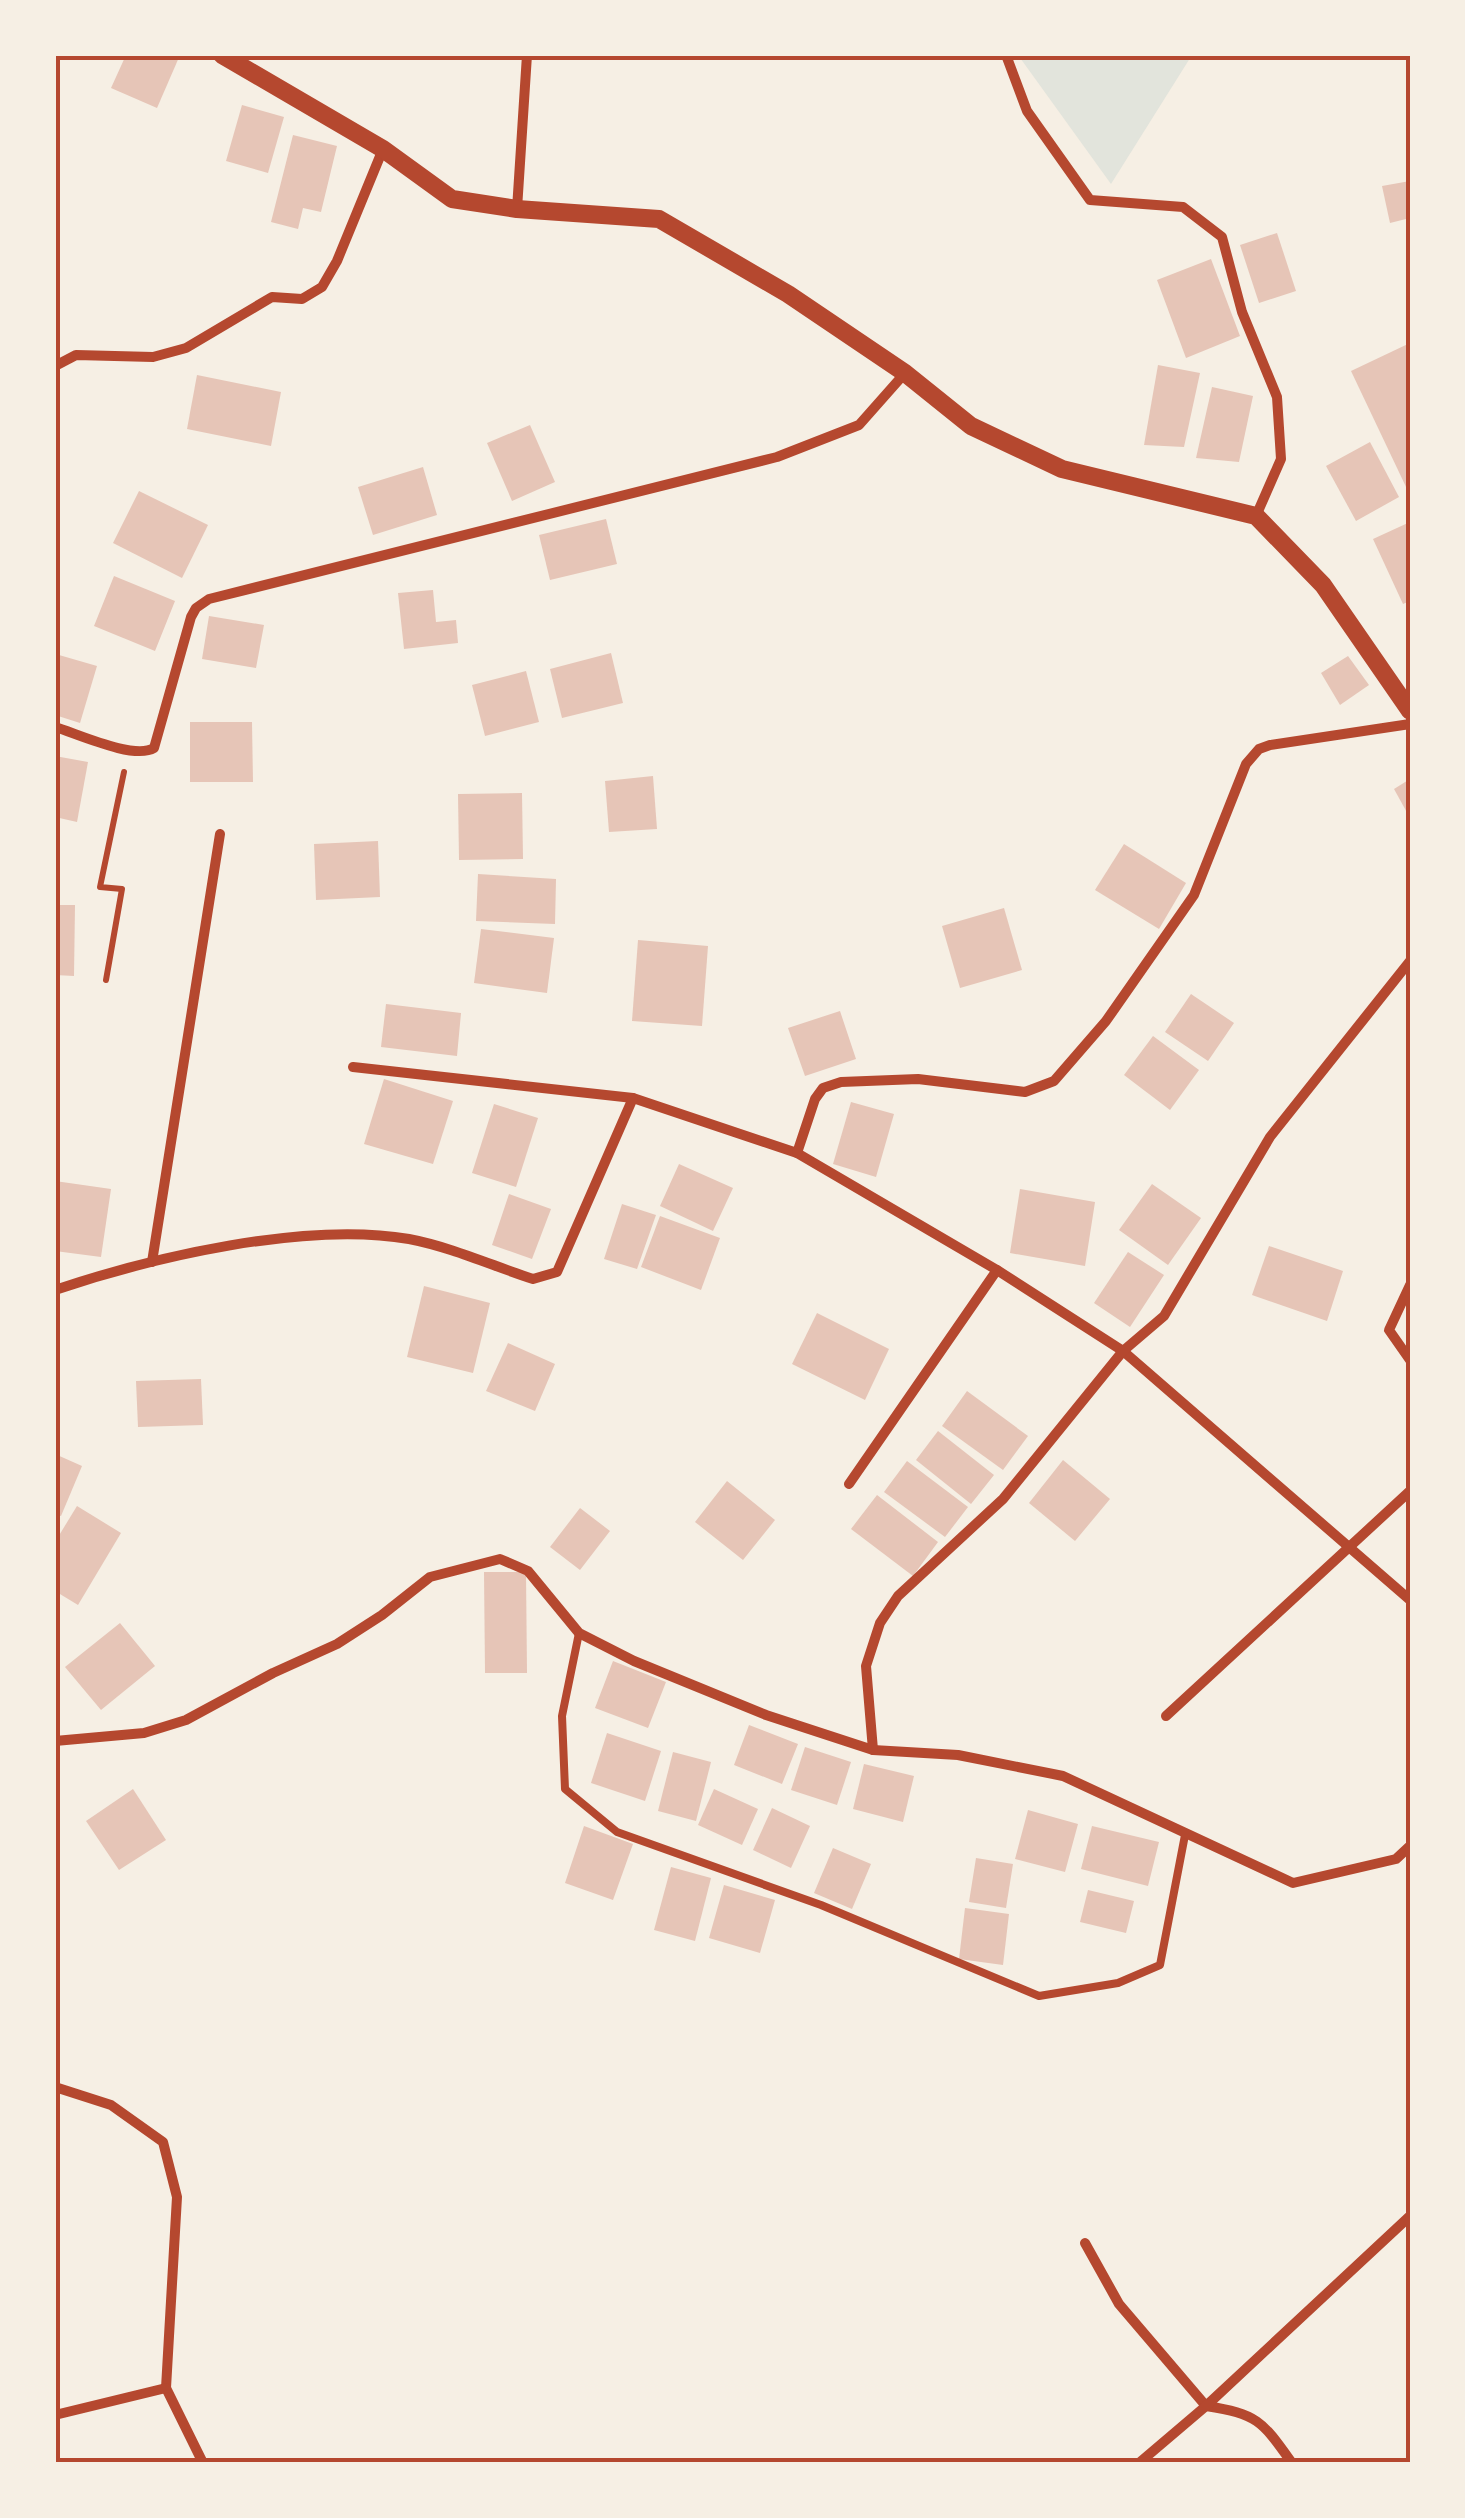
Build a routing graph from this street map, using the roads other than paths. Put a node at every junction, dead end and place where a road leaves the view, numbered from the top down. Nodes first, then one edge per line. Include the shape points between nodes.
1 (222, 55) edge
2 (527, 55) edge
3 (1006, 55) edge
4 (383, 149) junction
5 (517, 208) junction
6 (55, 366) edge
7 (905, 373) junction
8 (1256, 516) junction
9 (1410, 711) edge
10 (1410, 724) edge
11 (55, 727) edge
12 (220, 834) dead end
13 (1410, 961) edge
14 (353, 1067) dead end
15 (633, 1098) junction
16 (797, 1153) junction
17 (152, 1262) junction
18 (997, 1270) junction
19 (1410, 1285) edge
20 (55, 1290) edge
21 (1123, 1352) junction
22 (1410, 1360) edge
23 (850, 1484) dead end
24 (1410, 1491) edge
25 (1348, 1548) junction
26 (1410, 1600) edge
27 (579, 1633) junction
28 (1166, 1716) dead end
29 (55, 1741) edge
30 (873, 1750) junction
31 (1185, 1835) junction
32 (1410, 1846) edge
33 (55, 2087) edge
34 (1410, 2216) edge
35 (1085, 2243) dead end
36 (166, 2388) junction
37 (1206, 2406) junction
38 (55, 2415) edge
39 (203, 2463) edge
40 (1139, 2463) edge
41 (1292, 2463) edge

1 - 4 street
2 - 5 street
3 - 8 street via 1027,112 1090,200 1183,208 1222,238 1242,312 1277,397 1280,460
4 - 5 street via 452,199
4 - 6 street via 322,287 302,299 272,296 186,348 153,356 76,355
5 - 7 street via 659,219
7 - 8 street via 971,426 1062,469
7 - 11 street via 859,426 777,456 209,599 191,618 154,748 146,753
8 - 9 street via 1322,585
10 - 16 street via 1259,750 1246,764 1194,895 1054,1081 1024,1092 918,1079 841,1082 815,1099
12 - 17 street
13 - 21 street via 1270,1137 1164,1316
14 - 15 street
15 - 16 street
15 - 17 street via 557,1272 546,1276 533,1279 410,1240 313,1233
16 - 18 street
17 - 20 street
18 - 21 street
18 - 23 street
19 - 22 street via 1389,1330
21 - 25 street
21 - 30 street via 1003,1499 898,1596 880,1623 866,1666
24 - 25 street
25 - 26 street
25 - 28 street
27 - 29 street via 528,1571 500,1559 430,1576 337,1644 186,1720 144,1734
27 - 30 street via 766,1715
27 - 31 lane via 562,1716 565,1789 618,1832 820,1905 1039,1996 1118,1983 1160,1965
30 - 31 street via 958,1755 1062,1776
31 - 32 street via 1292,1883 1396,1860
33 - 36 street via 110,2106 163,2142 176,2198
34 - 37 street
35 - 37 street via 1119,2304
36 - 38 street
36 - 39 street
37 - 40 street
37 - 41 street via 1244,2412 1265,2426

